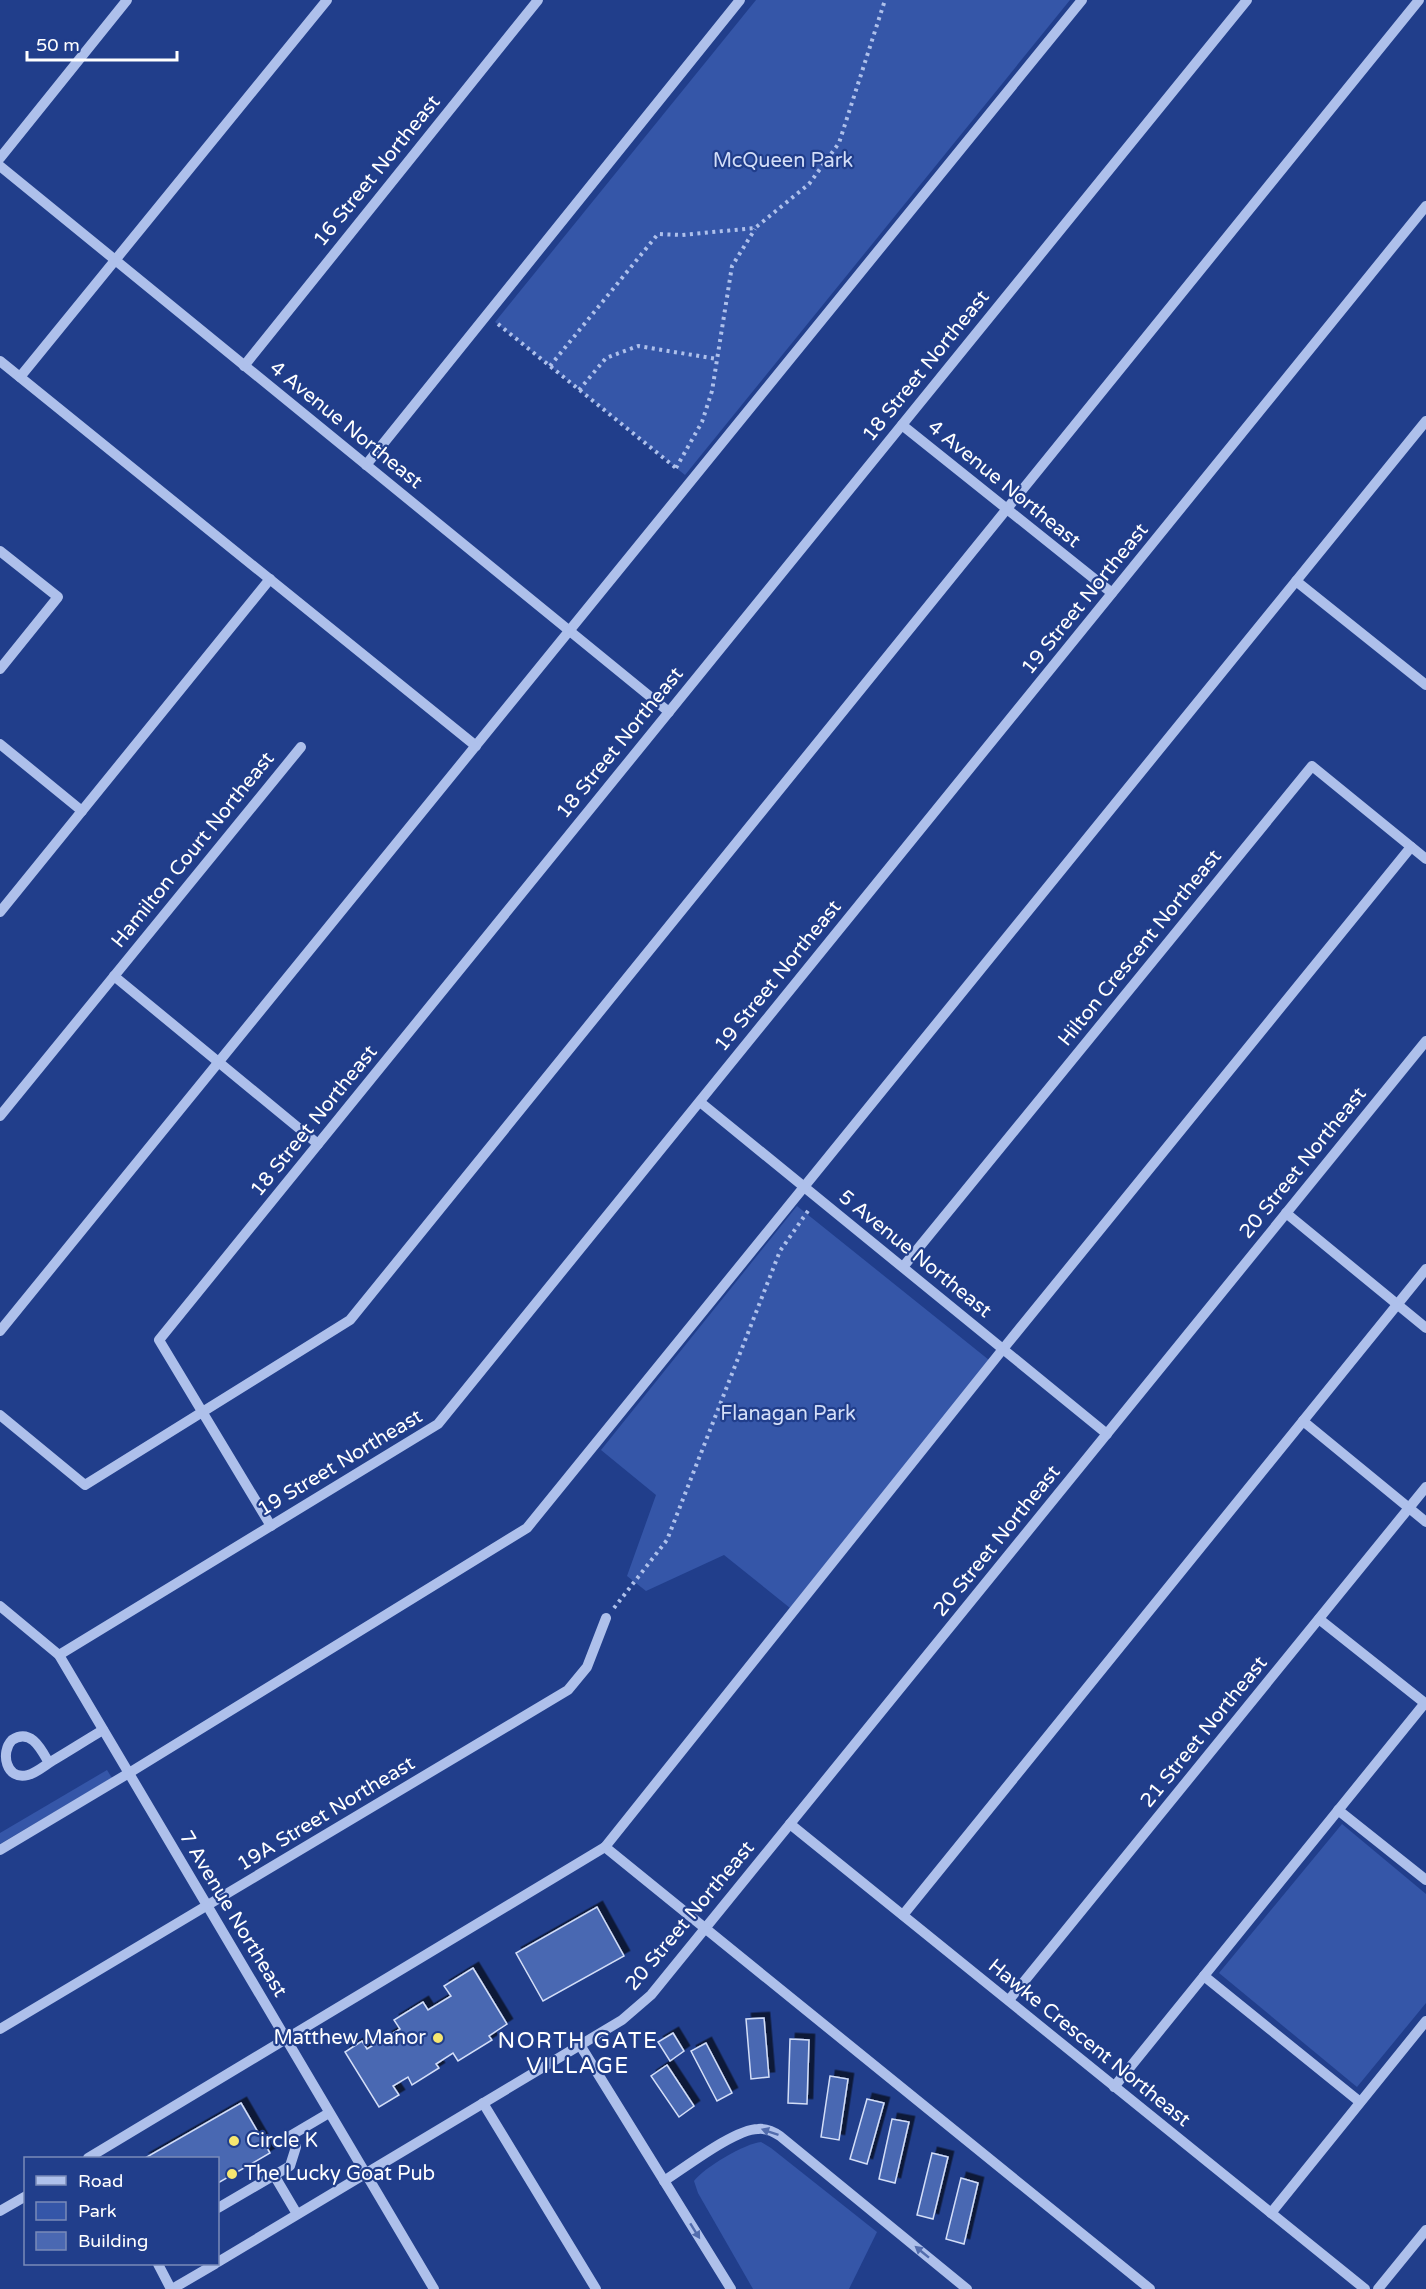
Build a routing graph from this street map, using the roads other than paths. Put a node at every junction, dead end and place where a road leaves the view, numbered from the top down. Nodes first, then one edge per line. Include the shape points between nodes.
1 (127, 0) edge
2 (327, 0) edge
3 (538, 0) edge
4 (740, 0) edge
5 (1082, 0) edge
6 (1247, 0) edge
7 (1419, 0) edge
8 (0, 158) edge
9 (0, 166) edge
10 (1426, 206) edge
11 (115, 260) junction
12 (0, 361) edge
13 (244, 366) junction
14 (20, 377) junction
15 (1426, 421) edge
16 (902, 425) junction
17 (366, 465) junction
18 (1007, 509) junction
19 (0, 551) edge
20 (270, 579) junction
21 (1296, 581) junction
22 (1112, 593) junction
23 (569, 631) junction
24 (0, 669) edge
25 (1426, 685) edge
26 (669, 712) junction
27 (0, 744) edge
28 (476, 746) junction
29 (301, 747) dead end
30 (82, 811) junction
31 (1411, 847) junction
32 (1426, 859) edge
33 (0, 912) edge
34 (114, 976) junction
35 (1426, 1041) edge
36 (219, 1062) junction
37 (700, 1102) junction
38 (0, 1116) edge
39 (318, 1143) junction
40 (804, 1187) junction
41 (1286, 1213) junction
42 (903, 1267) junction
43 (1426, 1269) edge
44 (1397, 1305) junction
45 (1426, 1328) edge
46 (0, 1331) edge
47 (1003, 1349) junction
48 (202, 1412) junction
49 (0, 1415) edge
50 (1303, 1421) junction
51 (1107, 1434) junction
52 (1426, 1487) edge
53 (1409, 1508) junction
54 (1426, 1522) edge
55 (271, 1526) junction
56 (0, 1606) edge
57 (606, 1618) road end
58 (1319, 1619) junction
59 (59, 1655) junction
60 (1425, 1704) edge
61 (103, 1730) junction
62 (49, 1763) dead end
63 (129, 1773) junction
64 (1338, 1810) junction
65 (790, 1824) junction
66 (605, 1847) junction
67 (0, 1850) edge
68 (1426, 1881) edge
69 (207, 1906) junction
70 (903, 1915) junction
71 (706, 1928) junction
72 (1204, 1976) junction
73 (1009, 2000) junction
74 (1426, 2021) edge
75 (0, 2029) edge
76 (286, 2039) junction
77 (580, 2045) junction
78 (1114, 2087) junction
79 (483, 2103) junction
80 (1360, 2103) junction
81 (329, 2113) junction
82 (90, 2157) edge
83 (365, 2174) junction
84 (274, 2175) junction
85 (664, 2181) junction
86 (24, 2197) edge
87 (219, 2207) edge
88 (0, 2211) edge
89 (1271, 2213) junction
90 (297, 2214) junction
91 (1426, 2230) edge
92 (219, 2261) edge
93 (159, 2265) edge
94 (213, 2265) edge
95 (172, 2289) edge
96 (434, 2289) edge
97 (596, 2289) edge
98 (730, 2289) edge
99 (967, 2289) edge
100 (1150, 2289) edge
101 (1365, 2289) edge
102 (1378, 2289) edge

1 - 8 street
2 - 11 street
3 - 13 street, 16 Street Northeast
4 - 17 street
5 - 23 street
6 - 16 street, 18 Street Northeast
7 - 18 street
9 - 11 street, 4 Avenue Northeast
10 - 22 street, 19 Street Northeast
11 - 13 street, 4 Avenue Northeast
11 - 14 street
12 - 14 street
13 - 17 street, 4 Avenue Northeast
14 - 20 street
15 - 21 street
16 - 18 street, 4 Avenue Northeast
16 - 26 street, 18 Street Northeast
17 - 23 street, 4 Avenue Northeast
18 - 22 street, 4 Avenue Northeast
18 - 48 street via 350,1320
19 - 24 street via 58,597
20 - 28 street
20 - 30 street
21 - 25 street
21 - 40 street
22 - 37 street, 19 Street Northeast
23 - 26 street, 4 Avenue Northeast
23 - 28 street
26 - 39 street, 18 Street Northeast
27 - 30 street
28 - 36 street
29 - 34 street, Hamilton Court Northeast
30 - 33 street
31 - 32 street, Hilton Crescent Northeast
31 - 42 street, Hilton Crescent Northeast via 1312,766
31 - 47 street
34 - 36 street, Hamilton Court Northeast
34 - 38 street, Hamilton Court Northeast
35 - 41 street, 20 Street Northeast
36 - 39 street, Hamilton Court Northeast
36 - 46 street
37 - 40 street, 5 Avenue Northeast
37 - 55 street, 19 Street Northeast via 438,1424
39 - 48 street, 18 Street Northeast via 159,1340
40 - 42 street, 5 Avenue Northeast
40 - 63 street via 527,1528
41 - 44 street
41 - 51 street, 20 Street Northeast
42 - 47 street, 5 Avenue Northeast
43 - 44 street
44 - 45 street
44 - 50 street
47 - 51 street, 5 Avenue Northeast
47 - 66 street
48 - 49 street via 85,1485
48 - 55 street, 18 Street Northeast
50 - 53 street
50 - 70 street
51 - 65 street, 20 Street Northeast
52 - 53 street, 21 Street Northeast
53 - 54 street
53 - 58 street, 21 Street Northeast
55 - 59 street, 19 Street Northeast
56 - 59 street, 7 Avenue Northeast
57 - 69 street, 19A Street Northeast via 587,1667 568,1690
58 - 60 street
58 - 73 street, 21 Street Northeast
59 - 61 street, 7 Avenue Northeast
60 - 64 street
61 - 62 street
61 - 63 street, 7 Avenue Northeast
63 - 67 street
63 - 69 street, 7 Avenue Northeast
64 - 68 street
64 - 72 street
65 - 70 street, Hawke Crescent Northeast
65 - 71 street, 20 Street Northeast
66 - 71 street
66 - 76 street
69 - 75 street, 19A Street Northeast
69 - 76 street, 7 Avenue Northeast
70 - 73 street, Hawke Crescent Northeast
71 - 77 street, 20 Street Northeast via 651,1995 622,2020
71 - 100 street
72 - 78 street
72 - 80 street
73 - 78 street, Hawke Crescent Northeast
74 - 80 street
76 - 81 street, 7 Avenue Northeast
76 - 82 street
77 - 79 street, 20 Street Northeast
77 - 85 street
78 - 89 street, Hawke Crescent Northeast
79 - 83 street, 20 Street Northeast
79 - 97 street
80 - 89 street
81 - 83 street, 7 Avenue Northeast
81 - 84 street via 290,2136 296,2147 290,2166
83 - 90 street, 20 Street Northeast
83 - 96 street, 7 Avenue Northeast
84 - 87 street
84 - 90 street
85 -> 98 street
99 -> 85 street via 769,2129 741,2132
86 - 88 street
89 - 101 street, Hawke Crescent Northeast
90 - 92 street, 20 Street Northeast
91 - 102 street
93 - 95 street
94 - 95 street, 20 Street Northeast

